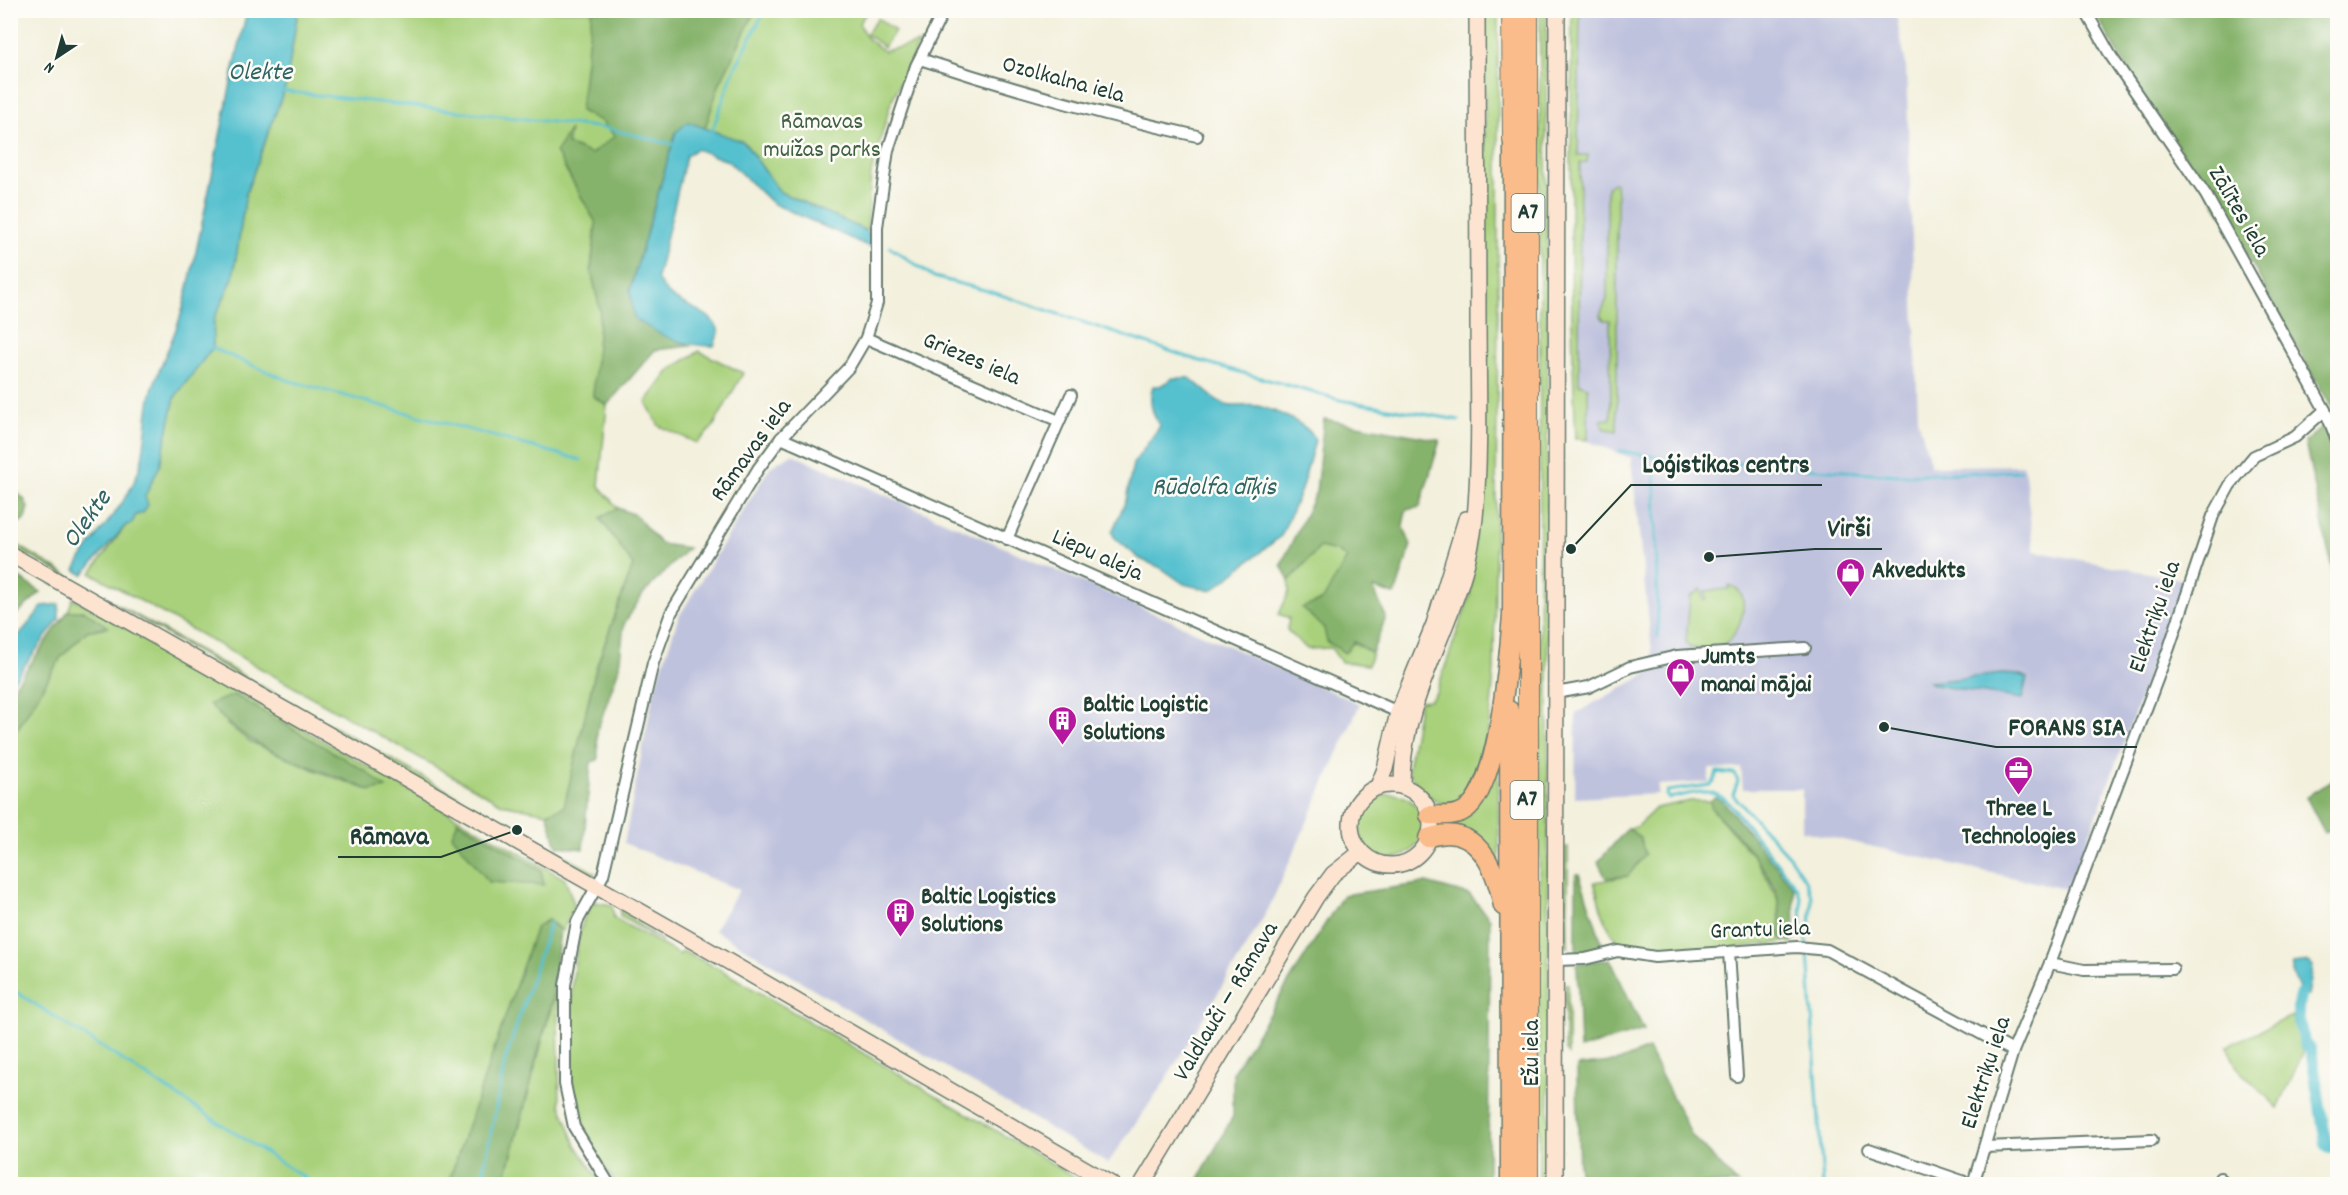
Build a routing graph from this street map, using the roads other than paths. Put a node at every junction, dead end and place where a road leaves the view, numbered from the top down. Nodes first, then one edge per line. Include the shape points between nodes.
1 (944, 10) edge
2 (1477, 10) edge
3 (1512, 10) edge
4 (1528, 10) edge
5 (1557, 10) edge
6 (2085, 10) edge
7 (920, 59) junction
8 (1197, 136) dead end
9 (1513, 140) joint
10 (866, 338) junction
11 (1071, 395) dead end
12 (2325, 410) junction
13 (1059, 421) junction
14 (781, 438) junction
15 (2337, 443) edge
16 (1475, 489) junction
17 (1007, 539) junction
18 (10, 554) edge
19 (1805, 648) dead end
20 (1508, 657) junction
21 (1556, 693) junction
22 (1398, 712) junction
23 (1377, 786) junction
24 (1402, 786) junction
25 (1429, 814) junction
26 (1428, 838) junction
27 (1361, 852) junction
28 (596, 887) junction
29 (1510, 948) junction
30 (1729, 952) junction
31 (1557, 960) junction
32 (2050, 963) junction
33 (2173, 969) dead end
34 (2013, 1051) junction
35 (1737, 1076) dead end
36 (2152, 1140) dead end
37 (1984, 1146) junction
38 (1869, 1149) dead end
39 (609, 1185) edge
40 (1111, 1185) edge
41 (1142, 1185) edge
42 (1510, 1185) edge
43 (1528, 1185) edge
44 (1555, 1185) edge
45 (1972, 1185) edge

1 - 7 street, Rāmavas iela
2 - 16 main road
3 - 9 highway, A7
4 - 43 highway, A7
5 - 21 main road, Ežu iela
6 - 12 street, Zālītes iela via 2111,56 2206,195
7 - 8 street, Ozolkalna iela via 1109,115
7 - 10 street, Rāmavas iela via 888,150 877,227 877,303
9 - 20 highway, A7 via 1512,614
10 - 13 street, Griezes iela
10 - 14 street, Rāmavas iela via 849,367
11 - 13 street
12 - 15 street, Zālītes iela
12 - 32 street, Elektriķu iela via 2295,437 2254,456 2230,485 2213,516 2169,648
13 - 17 street
14 - 17 street, Liepu aleja
14 - 28 street, Rāmavas iela via 671,613 653,663 612,845
16 - 22 main road via 1443,598
16 - 24 main road via 1475,518 1465,572 1410,717 1403,748
17 - 22 street, Liepu aleja
18 - 28 main road
19 - 21 street via 1677,656 1630,667 1589,687
20 - 25 highway via 1499,722 1482,788 1466,810 1450,815
20 - 29 highway, A7
21 - 31 main road, Ežu iela
22 - 23 main road via 1385,769
23 - 24 main road
23 - 27 main road via 1362,797 1351,818 1354,842
24 - 25 main road via 1418,796
25 - 26 main road
26 - 27 main road via 1416,856 1402,864 1382,864
26 - 29 highway via 1444,834 1464,839 1484,854 1499,885
27 - 41 main road, Valdlauči — Rāmava via 1333,874 1316,897
28 - 39 street, Rāmavas iela via 577,922 570,951 565,985 565,1084 574,1127
28 - 40 main road
29 - 42 highway, A7
30 - 31 street, Grantu iela via 1655,957 1617,951 1585,959
30 - 34 street, Grantu iela via 1797,947 1827,950
30 - 35 street
31 - 44 main road, Ežu iela
32 - 33 street via 2084,970
32 - 34 street, Elektriķu iela
34 - 37 street, Elektriķu iela
36 - 37 street
37 - 45 street, Elektriķu iela
38 - 45 street

